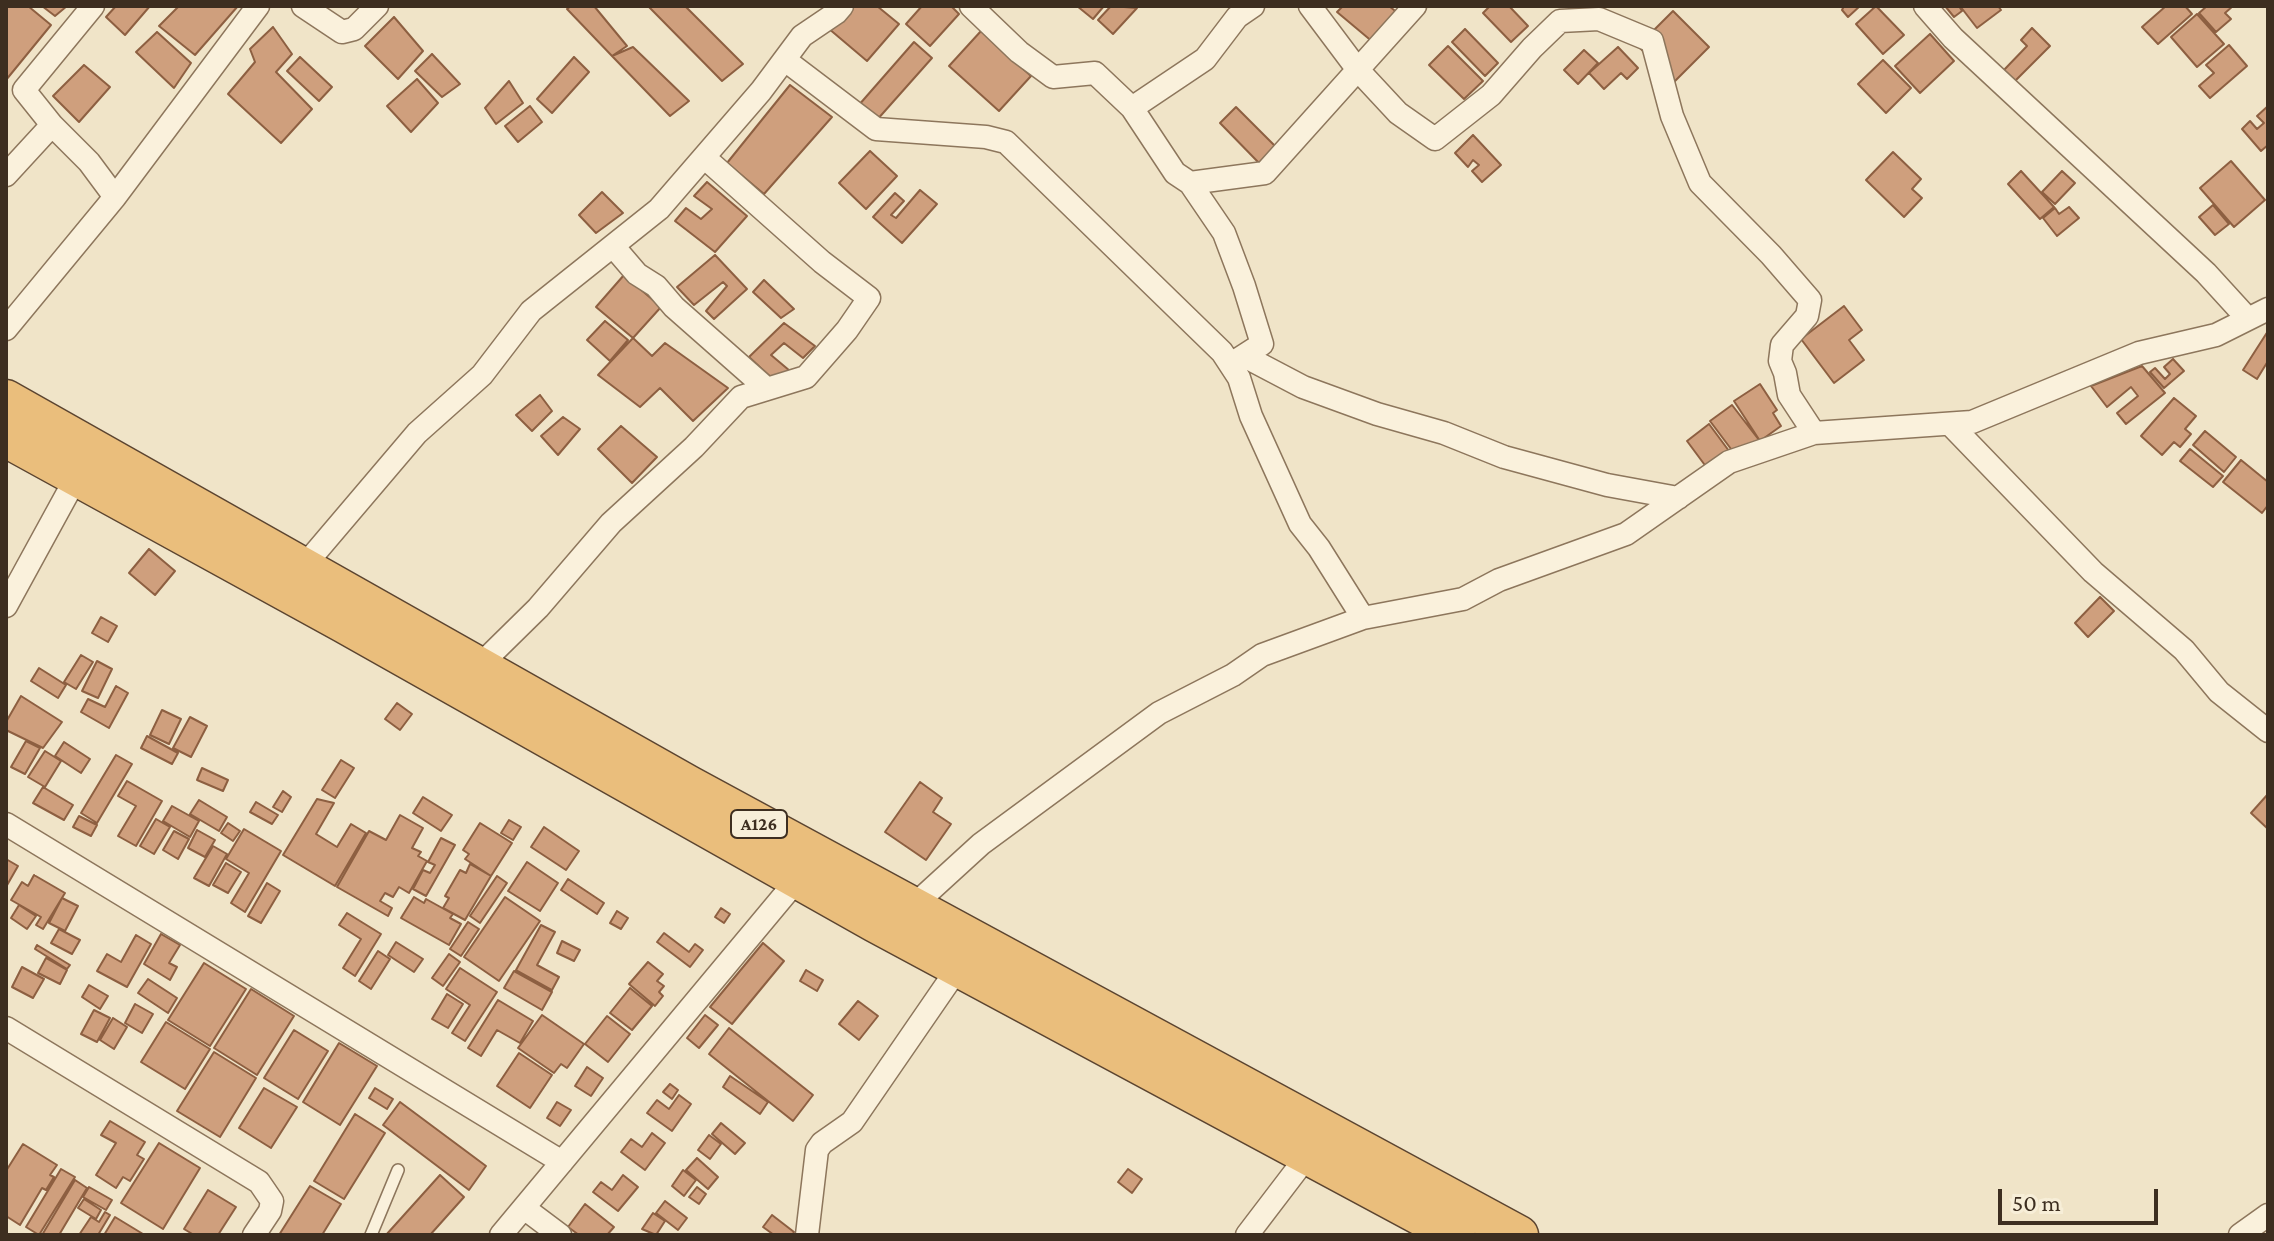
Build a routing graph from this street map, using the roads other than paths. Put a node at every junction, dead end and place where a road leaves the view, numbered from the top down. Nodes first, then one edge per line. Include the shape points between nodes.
1 (93, 6) edge
2 (258, 6) edge
3 (303, 6) edge
4 (377, 6) edge
5 (842, 6) edge
6 (971, 6) edge
7 (1253, 6) edge
8 (1310, 6) edge
9 (1415, 6) edge
10 (1925, 6) edge
11 (1563, 14) edge
12 (817, 15) edge
13 (785, 60) junction
14 (1358, 70) junction
15 (1132, 108) junction
16 (52, 125) junction
17 (705, 158) junction
18 (6, 175) edge
19 (1190, 183) junction
20 (115, 197) junction
21 (613, 246) junction
22 (2258, 314) edge
23 (6, 329) edge
24 (1237, 360) junction
25 (767, 389) junction
26 (6, 399) edge
27 (1950, 424) junction
28 (1814, 433) junction
29 (6, 438) edge
30 (85, 462) junction
31 (1678, 498) junction
32 (304, 566) junction
33 (6, 606) edge
34 (1363, 618) junction
35 (479, 666) junction
36 (2268, 731) edge
37 (6, 824) edge
38 (797, 880) junction
39 (912, 907) junction
40 (958, 968) junction
41 (6, 1028) edge
42 (1308, 1155) junction
43 (562, 1162) junction
44 (398, 1170) dead end
45 (524, 1208) junction
46 (2268, 1215) edge
47 (254, 1235) edge
48 (371, 1235) edge
49 (501, 1235) edge
50 (560, 1235) edge
51 (807, 1235) edge
52 (1247, 1235) edge
53 (1456, 1235) edge
54 (1519, 1235) edge
55 (2240, 1235) edge

1 - 16 street via 24,90
2 - 20 street
3 - 4 street via 342,32 354,29
5 - 12 street
6 - 15 street via 1053,77 1095,73
7 - 15 street via 1237,17 1205,59
8 - 14 street
9 - 14 street
10 - 22 street via 2206,273
11 - 14 street via 1491,95 1435,139 1398,113
11 - 28 street via 1599,19 1652,41 1672,116 1700,183 1810,300 1807,316 1782,345 1780,361 1789,395
12 - 13 street
13 - 17 street
13 - 24 street via 876,129 1006,142 1222,352
14 - 19 street via 1265,173
15 - 19 street via 1175,173
16 - 18 street
16 - 20 street
17 - 21 street via 659,209
17 - 25 street via 869,298 806,377
19 - 24 street via 1224,233 1262,344
20 - 23 street
21 - 25 street via 637,274
21 - 32 street via 531,311 482,375 417,433
22 - 27 street via 2216,335 2139,353 1972,422
24 - 31 street via 1504,457
24 - 34 street via 1251,416 1300,524
25 - 35 street via 741,397 611,523 538,608
26 - 30 highway, A126
27 - 28 street
27 - 36 street via 2093,572 2184,650 2219,692
28 - 31 street via 1729,462
29 - 30 highway, A126
30 - 32 highway, A126
30 - 33 street
30 - 38 highway, A126 via 343,623
31 - 34 street via 1626,534 1499,580 1463,599
32 - 35 highway, A126
34 - 39 street via 1262,655 1159,713 981,844
35 - 39 highway, A126
37 - 43 street
38 - 40 highway, A126
38 - 43 street
39 - 54 highway, A126
40 - 42 highway, A126
40 - 51 street via 852,1122 817,1150
41 - 47 street via 259,1182 272,1201
42 - 52 street
42 - 53 highway, A126
43 - 45 street
44 - 48 lane
45 - 49 street
45 - 50 street
46 - 55 street

